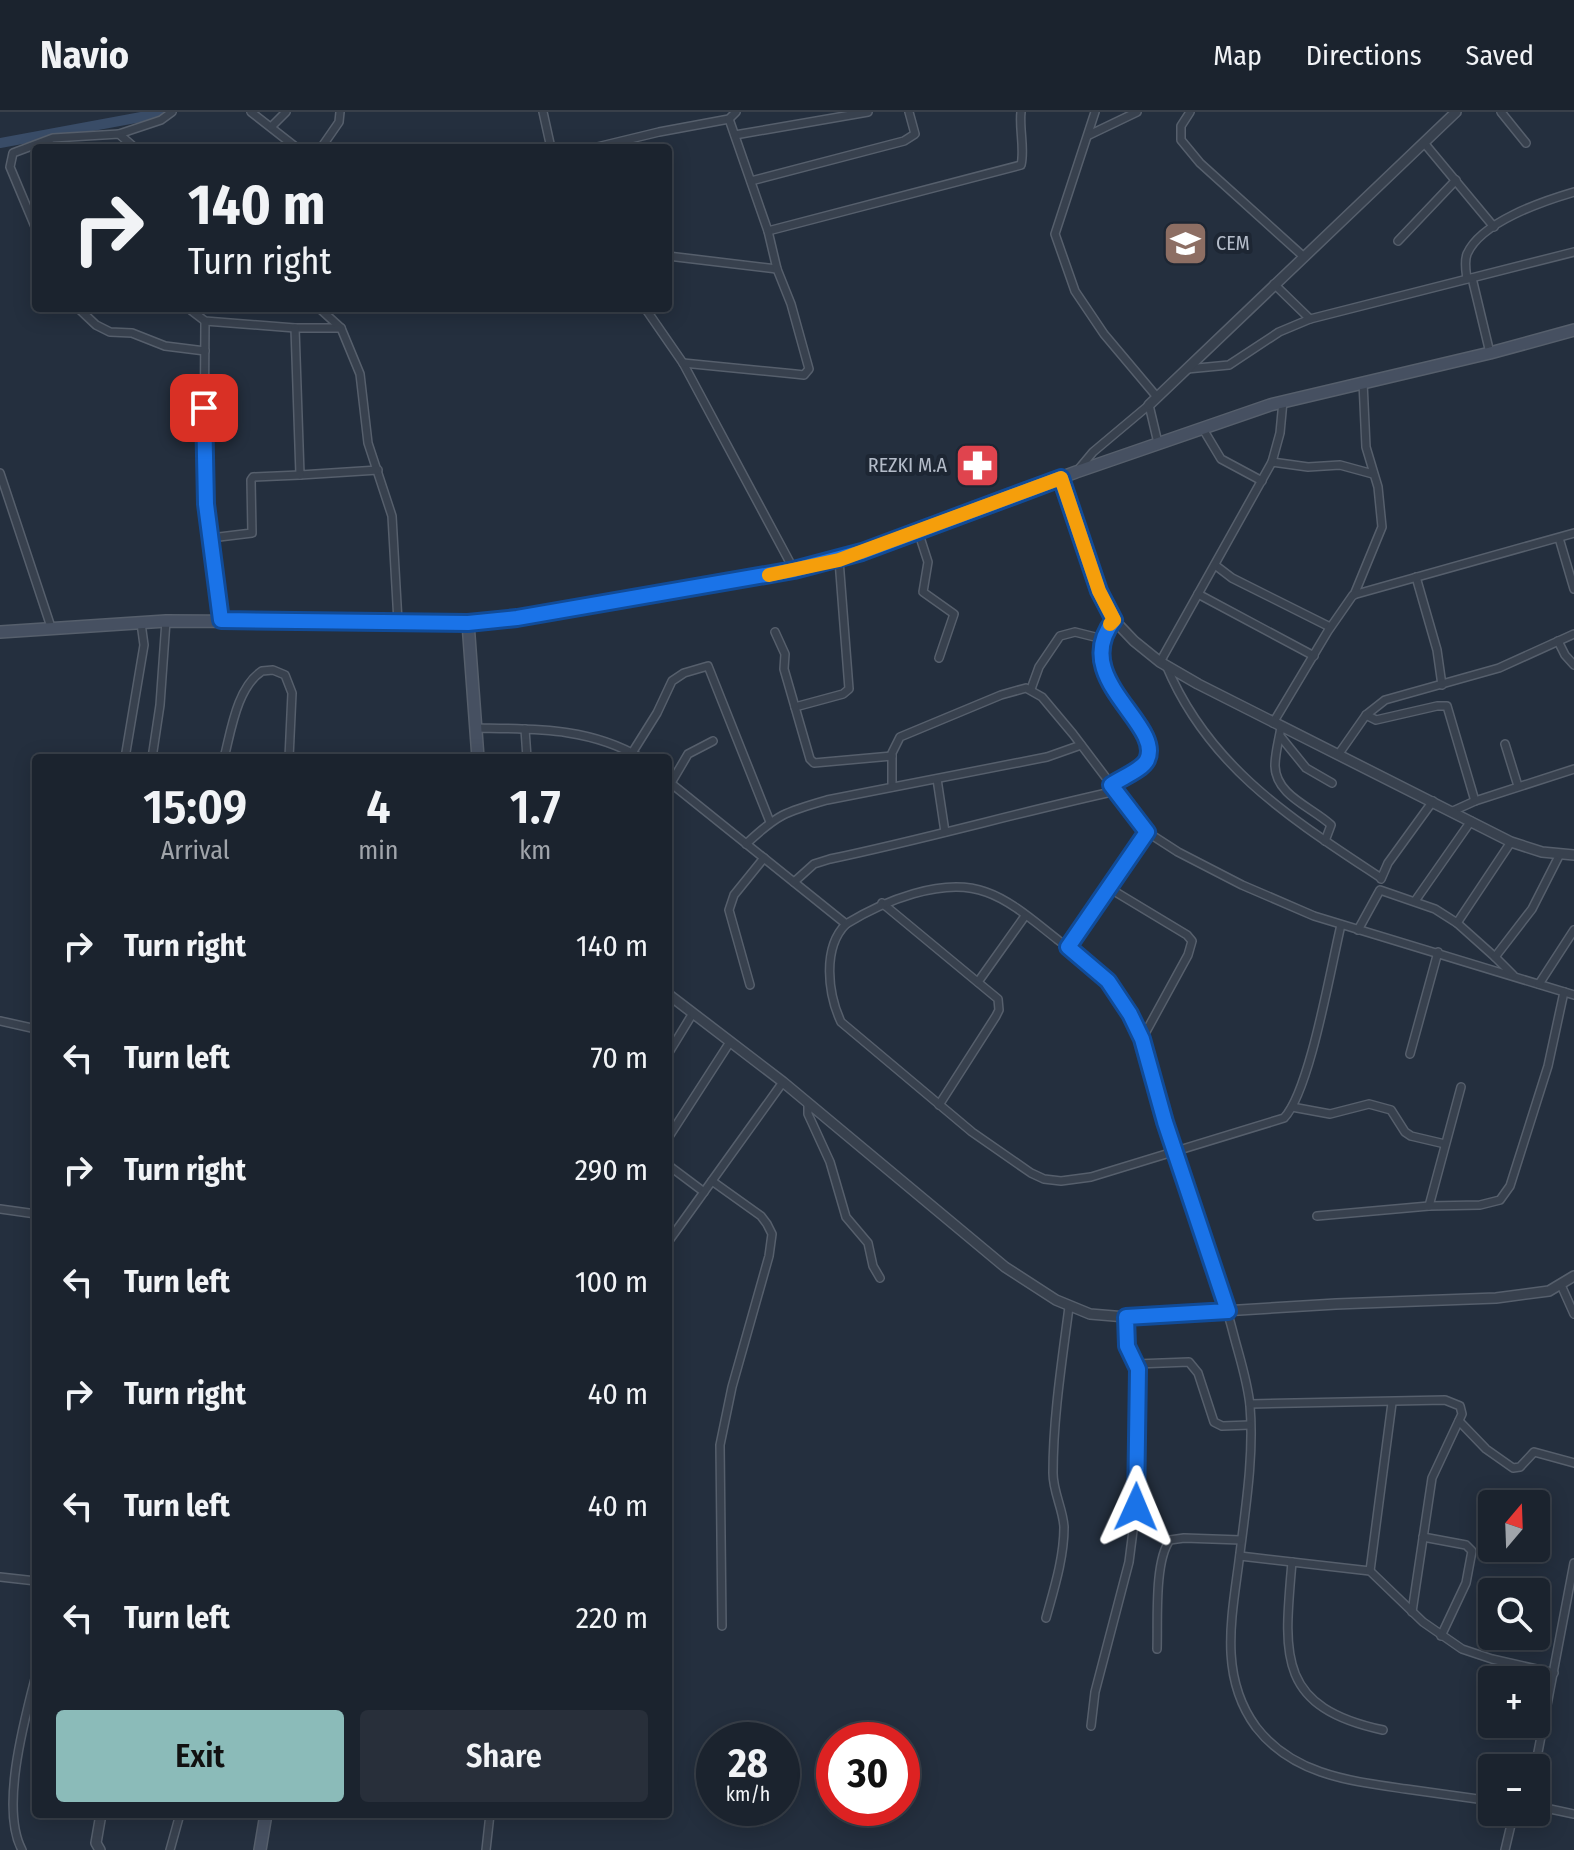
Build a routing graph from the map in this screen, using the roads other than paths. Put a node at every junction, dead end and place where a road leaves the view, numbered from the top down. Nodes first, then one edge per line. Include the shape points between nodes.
1 (172, 112) edge
2 (251, 112) edge
3 (286, 112) edge
4 (340, 112) edge
5 (543, 112) edge
6 (736, 112) edge
7 (868, 112) edge
8 (909, 112) edge
9 (1021, 112) edge
10 (1094, 112) edge
11 (1137, 112) edge
12 (1190, 112) edge
13 (1456, 112) edge
14 (1501, 112) edge
15 (729, 119) junction
16 (271, 127) junction
17 (119, 134) junction
18 (735, 135) junction
19 (1089, 135) junction
20 (53, 138) junction
21 (1526, 143) dead end
22 (35, 144) edge
23 (58, 144) edge
24 (130, 144) edge
25 (292, 144) edge
26 (324, 144) edge
27 (550, 144) edge
28 (610, 144) edge
29 (1425, 144) junction
30 (32, 145) edge
31 (1456, 180) junction
32 (751, 181) junction
33 (1574, 192) edge
34 (32, 219) edge
35 (1494, 227) junction
36 (768, 231) junction
37 (1398, 241) dead end
38 (1574, 252) edge
39 (672, 256) edge
40 (1303, 256) junction
41 (777, 269) junction
42 (1469, 278) junction
43 (1274, 284) junction
44 (82, 312) edge
45 (193, 312) edge
46 (323, 312) edge
47 (648, 312) edge
48 (1310, 319) junction
49 (205, 321) junction
50 (295, 328) junction
51 (341, 328) junction
52 (1574, 330) edge
53 (205, 351) junction
54 (1490, 353) junction
55 (683, 363) junction
56 (1187, 369) junction
57 (1363, 382) junction
58 (1157, 397) junction
59 (1283, 401) junction
60 (1149, 405) junction
61 (1203, 429) junction
62 (1158, 443) junction
63 (1272, 462) junction
64 (378, 470) junction
65 (1076, 472) junction
66 (0, 473) edge
67 (1373, 474) junction
68 (300, 475) junction
69 (1061, 478) junction
70 (1262, 481) junction
71 (918, 531) junction
72 (1574, 533) edge
73 (211, 538) junction
74 (1559, 538) junction
75 (839, 560) junction
76 (1215, 565) junction
77 (794, 570) junction
78 (1416, 577) junction
79 (1574, 589) edge
80 (1198, 594) junction
81 (1353, 595) junction
82 (221, 620) junction
83 (1114, 620) junction
84 (166, 621) junction
85 (398, 622) junction
86 (141, 623) junction
87 (468, 623) junction
88 (51, 627) junction
89 (1330, 627) junction
90 (0, 632) edge
91 (775, 632) dead end
92 (1574, 634) edge
93 (1103, 639) junction
94 (1558, 641) junction
95 (1314, 656) junction
96 (939, 658) dead end
97 (1163, 664) junction
98 (1574, 665) edge
99 (1442, 685) junction
100 (1031, 689) junction
101 (795, 707) junction
102 (1366, 715) junction
103 (475, 728) junction
104 (525, 729) junction
105 (1278, 729) junction
106 (713, 741) dead end
107 (1505, 744) dead end
108 (1081, 745) junction
109 (632, 753) joint
110 (126, 754) edge
111 (153, 754) edge
112 (225, 754) edge
113 (289, 754) edge
114 (478, 754) edge
115 (527, 754) edge
116 (1338, 755) junction
117 (892, 756) junction
118 (1574, 769) edge
119 (672, 779) edge
120 (937, 779) junction
121 (1332, 783) dead end
122 (672, 784) edge
123 (1518, 786) junction
124 (892, 787) junction
125 (1114, 788) junction
126 (1433, 801) junction
127 (1475, 801) junction
128 (1453, 811) junction
129 (1471, 821) junction
130 (770, 822) junction
131 (945, 832) junction
132 (1147, 832) junction
133 (1325, 841) junction
134 (1511, 842) junction
135 (746, 844) junction
136 (1560, 854) junction
137 (1574, 855) edge
138 (764, 858) junction
139 (1381, 878) junction
140 (794, 882) junction
141 (1109, 888) junction
142 (1380, 890) junction
143 (1415, 901) junction
144 (882, 903) junction
145 (1025, 916) junction
146 (1457, 923) junction
147 (846, 924) junction
148 (1341, 925) junction
149 (1358, 930) junction
150 (1574, 930) edge
151 (1068, 947) junction
152 (1438, 952) junction
153 (1495, 957) junction
154 (1515, 976) junction
155 (978, 982) junction
156 (1539, 984) junction
157 (750, 985) dead end
158 (1564, 992) junction
159 (1574, 995) edge
160 (672, 997) edge
161 (693, 1013) junction
162 (0, 1021) edge
163 (32, 1028) edge
164 (1142, 1039) junction
165 (730, 1042) junction
166 (672, 1047) edge
167 (1410, 1054) dead end
168 (783, 1082) junction
169 (1461, 1087) dead end
170 (808, 1103) junction
171 (939, 1105) junction
172 (1292, 1107) junction
173 (672, 1132) edge
174 (1445, 1144) junction
175 (1176, 1153) junction
176 (672, 1168) edge
177 (712, 1181) junction
178 (704, 1192) junction
179 (1429, 1206) junction
180 (0, 1209) edge
181 (32, 1213) edge
182 (1317, 1216) dead end
183 (672, 1236) edge
184 (1574, 1276) edge
185 (880, 1278) dead end
186 (1561, 1285) junction
187 (1069, 1307) junction
188 (1228, 1311) junction
189 (1574, 1314) edge
190 (1126, 1317) junction
191 (1136, 1364) junction
192 (1392, 1403) junction
193 (1250, 1404) junction
194 (1459, 1421) junction
195 (1250, 1425) junction
196 (1574, 1463) edge
197 (1423, 1537) junction
198 (1241, 1540) junction
199 (1240, 1556) junction
200 (1292, 1562) junction
201 (1574, 1563) edge
202 (1370, 1571) junction
203 (0, 1577) edge
204 (32, 1581) edge
205 (1412, 1612) junction
206 (1046, 1618) dead end
207 (722, 1626) dead end
208 (1441, 1636) junction
209 (1157, 1649) dead end
210 (1554, 1673) junction
211 (32, 1689) edge
212 (1091, 1726) dead end
213 (1383, 1730) dead end
214 (1538, 1754) edge
215 (1478, 1799) edge
216 (1550, 1809) edge
217 (1574, 1814) edge
218 (100, 1818) edge
219 (179, 1818) edge
220 (265, 1818) edge
221 (490, 1818) edge
222 (1511, 1826) edge
223 (22, 1850) edge
224 (100, 1850) edge
225 (170, 1850) edge
226 (260, 1850) edge
227 (486, 1850) edge
228 (1505, 1850) edge

1 - 17 street
2 - 16 street
3 - 16 street
4 - 26 street
5 - 27 street
6 - 15 street
7 - 18 street
8 - 32 street via 915,134 904,141
9 - 36 street via 1021,165
10 - 19 street
11 - 19 street
12 - 40 street via 1181,126 1181,140
13 - 29 street
14 - 21 street
15 - 18 street
15 - 28 street
16 - 25 street
17 - 20 street
17 - 24 street
18 - 32 street
19 - 58 street via 1055,234 1075,291
20 - 22 street
20 - 23 street
29 - 31 street
29 - 40 street
30 - 34 street via 13,153 10,160
31 - 35 street
31 - 37 street
32 - 36 street
33 - 35 street via 1521,210
35 - 42 street via 1467,255
36 - 41 street
38 - 42 street
39 - 41 street
40 - 43 street
41 - 55 street via 808,373
42 - 48 street
42 - 54 street
43 - 48 street
43 - 56 street
44 - 53 street via 110,332
45 - 49 street
46 - 51 street
47 - 55 street
48 - 56 street via 1279,332 1229,365
49 - 50 street
49 - 53 street
50 - 51 street
50 - 68 street
51 - 64 street via 360,374 368,443
52 - 54 main road
53 - 73 street via 204,464
54 - 57 main road
55 - 77 street
56 - 58 street
57 - 59 main road
57 - 67 street
58 - 60 street
59 - 61 main road
59 - 63 street
60 - 62 street
60 - 65 street
61 - 62 main road
61 - 70 street via 1221,459
62 - 65 main road
63 - 67 street via 1335,464
63 - 70 street
64 - 68 street
64 - 85 street via 392,516
65 - 69 main road
66 - 88 street
67 - 81 street via 1382,527
68 - 73 street via 253,477 252,533
69 - 71 main road
69 - 83 street
70 - 76 street
71 - 75 main road
71 - 96 street via 928,562 923,592 954,614
72 - 74 street
73 - 82 street
74 - 78 street
74 - 79 street
75 - 77 main road
75 - 101 street via 849,689
76 - 80 street
76 - 89 street
77 - 87 main road
78 - 81 street
78 - 99 street
80 - 95 street
80 - 97 street
81 - 89 street
82 - 84 main road
82 - 85 main road
83 - 93 street
83 - 97 street
84 - 86 main road
84 - 111 street
85 - 87 main road
86 - 88 main road
86 - 110 street via 144,645
87 - 103 main road
88 - 90 main road
89 - 95 street
91 - 101 street
92 - 94 street
93 - 100 street via 1075,632 1060,636
93 - 125 street via 1105,675 1135,718 1148,755
94 - 98 street
94 - 99 street via 1499,668
95 - 105 street
97 - 105 street
97 - 133 street via 1182,702 1225,760
99 - 102 street via 1385,700
100 - 108 street
100 - 117 street via 1017,689 905,734
101 - 117 street via 811,761
102 - 116 street
102 - 127 street via 1376,720 1447,706
103 - 104 street
103 - 114 main road
104 - 109 street via 597,737
104 - 115 street
105 - 116 street
105 - 121 street via 1306,768
105 - 133 street via 1278,781 1331,825
106 - 119 street via 688,754
107 - 123 street
108 - 120 street
108 - 125 street
109 - 130 street via 672,681 708,666
112 - 113 street via 249,683 262,671 273,670 285,675 292,693
116 - 126 street
117 - 124 street
118 - 123 street
120 - 124 street
120 - 131 street
122 - 135 street
123 - 127 street
124 - 130 street via 792,810
125 - 131 street
125 - 132 street
126 - 128 street
126 - 139 street
127 - 128 street
128 - 129 street
129 - 134 street
129 - 143 street
130 - 135 street
131 - 140 street via 814,864
132 - 141 street
132 - 148 street via 1242,885
133 - 139 street
134 - 136 street
134 - 146 street
135 - 138 street
136 - 137 street
136 - 153 street via 1532,909
138 - 140 street
138 - 157 street via 734,895 729,910
139 - 142 street
140 - 147 street
141 - 151 street
141 - 164 street via 1192,941
142 - 143 street
142 - 149 street
143 - 146 street
144 - 145 street via 964,887 986,892
144 - 147 street
144 - 155 street
145 - 151 street
145 - 155 street
146 - 153 street
147 - 171 street via 836,939 829,982 841,1022
148 - 149 street
148 - 172 street via 1314,1042
149 - 152 street
150 - 156 street
151 - 164 street via 1108,981
152 - 154 street
152 - 167 street
153 - 154 street
154 - 156 street
155 - 171 street via 998,999 999,1010
156 - 158 street
158 - 159 street
158 - 179 street via 1548,1066 1506,1194 1493,1204
160 - 161 street
161 - 165 street
161 - 166 street
162 - 163 street
164 - 175 street
165 - 168 street
165 - 173 street
168 - 170 street
168 - 177 street
169 - 174 street
170 - 185 street via 846,1217 868,1243
170 - 187 street via 1005,1267
171 - 175 street via 1044,1179 1091,1177
172 - 174 street via 1330,1114 1369,1104 1391,1110 1411,1136
172 - 175 street via 1277,1122
174 - 179 street
175 - 188 street
176 - 178 street
177 - 178 street
177 - 207 street via 761,1216 772,1234 720,1445
178 - 183 street
179 - 182 street
180 - 181 street
184 - 186 street
186 - 188 street via 1538,1294 1496,1298
186 - 189 street
187 - 190 street
187 - 206 street via 1053,1475 1064,1525
188 - 190 street
188 - 193 street
190 - 191 street via 1127,1346
191 - 195 street via 1189,1362 1209,1399 1214,1422
191 - 212 street via 1138,1490 1133,1531
192 - 193 street
192 - 194 street via 1454,1402 1462,1410
192 - 202 street
193 - 195 street
194 - 196 street via 1513,1468 1534,1452
194 - 197 street via 1435,1468
195 - 198 street
197 - 205 street
197 - 208 street via 1466,1545 1472,1551 1466,1583
198 - 199 street
198 - 209 street via 1184,1538 1166,1544
199 - 200 street
199 - 215 street via 1229,1641 1244,1708 1257,1728 1291,1759 1328,1776
200 - 202 street
200 - 213 street via 1287,1632 1295,1677 1329,1713
201 - 210 street
202 - 205 street
203 - 204 street
205 - 208 street
208 - 210 street via 1492,1659
210 - 214 street
211 - 223 street via 16,1746 8,1820
216 - 217 street
218 - 224 street via 96,1843
219 - 225 street
220 - 226 main road
221 - 227 street
222 - 228 street

